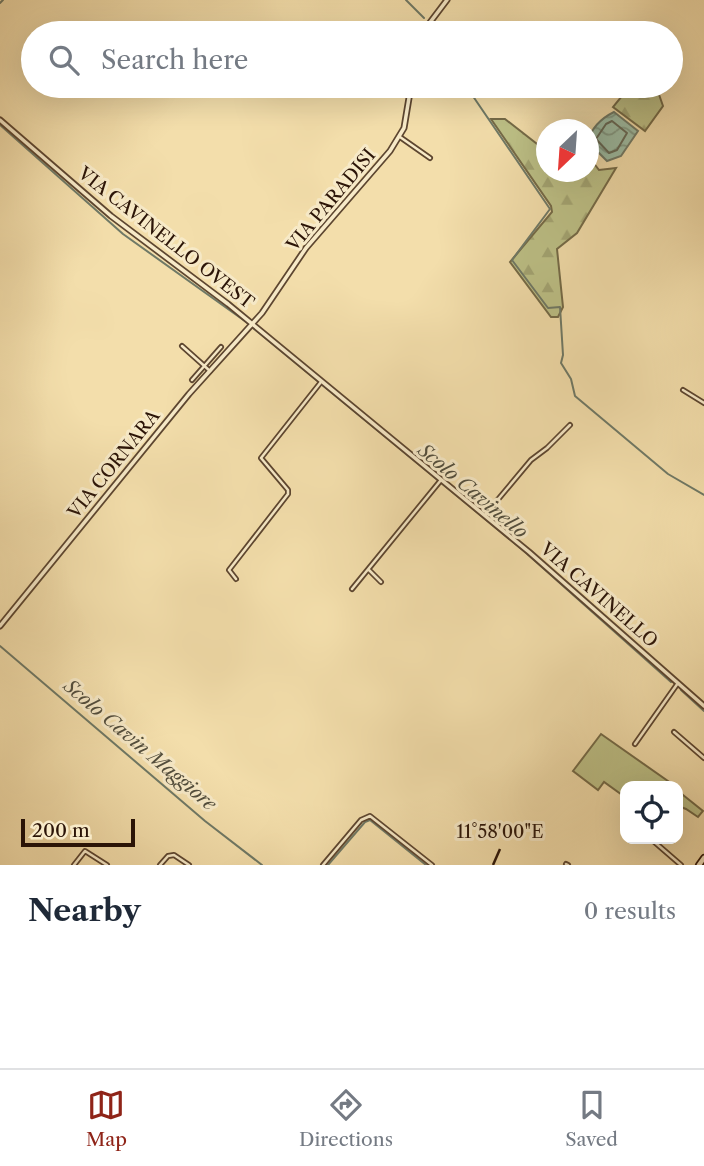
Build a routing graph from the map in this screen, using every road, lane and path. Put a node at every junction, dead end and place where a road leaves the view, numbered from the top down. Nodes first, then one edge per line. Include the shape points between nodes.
1 (447, 0) edge
2 (431, 21) edge
3 (409, 98) edge
4 (0, 120) edge
5 (400, 137) junction
6 (430, 158) dead end
7 (253, 324) junction
8 (182, 346) dead end
9 (221, 347) dead end
10 (204, 366) junction
11 (210, 371) junction
12 (191, 380) dead end
13 (320, 382) junction
14 (683, 390) dead end
15 (704, 402) edge
16 (570, 425) dead end
17 (440, 481) junction
18 (485, 515) junction
19 (368, 569) junction
20 (236, 579) dead end
21 (381, 582) dead end
22 (352, 589) dead end
23 (0, 626) edge
24 (678, 683) junction
25 (704, 706) edge
26 (674, 732) dead end
27 (635, 744) dead end
28 (704, 758) edge
29 (657, 844) edge
30 (74, 865) edge
31 (107, 865) edge
32 (160, 865) edge
33 (189, 865) edge
34 (323, 865) edge
35 (432, 865) edge
36 (681, 865) edge

1 - 2 street
3 - 5 street, VIA PARADISI
4 - 7 street, VIA CAVINELLO OVEST via 110,216
5 - 6 street
5 - 7 street, VIA PARADISI via 306,248
7 - 11 street, VIA CORNARA
7 - 13 street, VIA CAVINELLO
8 - 10 street
9 - 10 street
10 - 11 street
10 - 12 street
11 - 23 street, VIA CORNARA
13 - 17 street, VIA CAVINELLO
13 - 20 street via 261,458 288,494 229,570
14 - 15 street
16 - 18 street via 531,460
17 - 18 street, VIA CAVINELLO
17 - 19 street
18 - 24 street, VIA CAVINELLO
19 - 21 street
19 - 22 street
24 - 25 street, VIA CAVINELLO
24 - 27 street
26 - 28 street
29 - 36 street
30 - 31 street via 85,851
32 - 33 street via 170,855
34 - 35 street via 361,820 370,816

